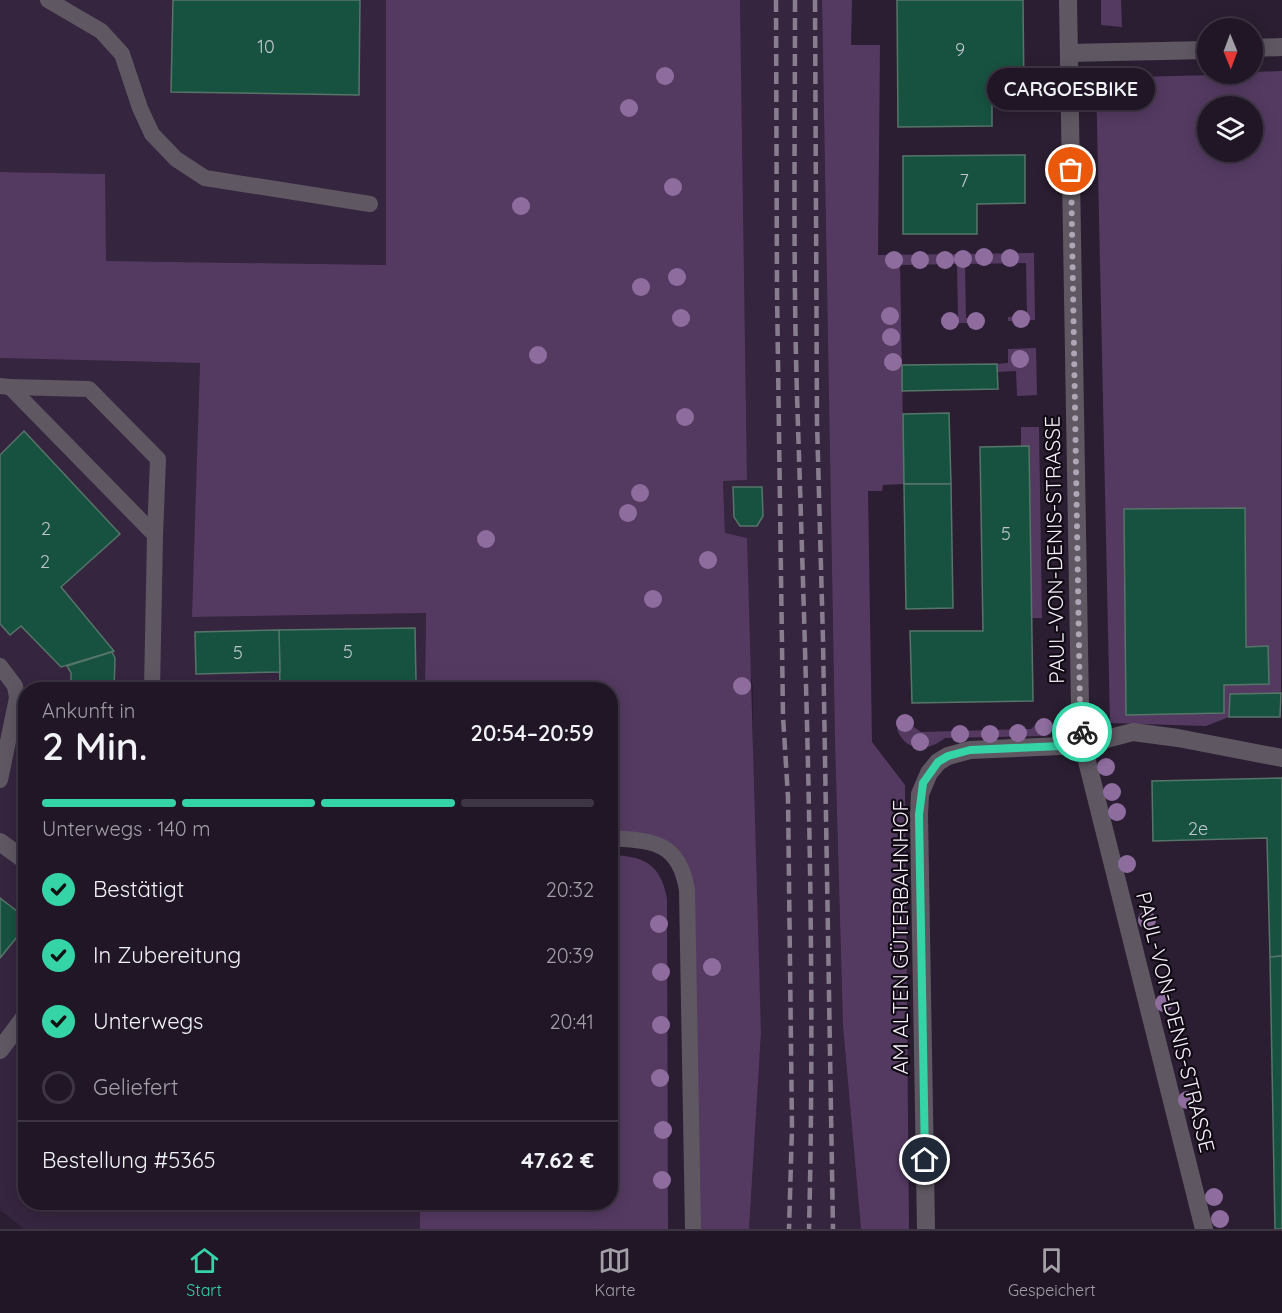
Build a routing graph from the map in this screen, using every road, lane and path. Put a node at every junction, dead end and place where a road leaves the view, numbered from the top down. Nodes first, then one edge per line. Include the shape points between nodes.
1 (48, 0) edge
2 (1068, 0) edge
3 (1282, 47) edge
4 (1263, 48) edge
5 (1197, 50) edge
6 (1069, 53) junction
7 (370, 204) dead end
8 (5, 386) edge
9 (155, 535) junction
10 (0, 666) edge
11 (152, 682) edge
12 (1083, 745) junction
13 (1282, 758) edge
14 (0, 780) edge
15 (618, 839) edge
16 (0, 842) edge
17 (18, 855) edge
18 (18, 1026) edge
19 (0, 1050) edge
20 (693, 1229) edge
21 (926, 1229) edge
22 (1204, 1229) edge

1 - 7 lane via 101,32 122,54 152,134 176,159 205,178
2 - 6 street, PAUL-VON-DENIS-STRASSE
3 - 4 street
5 - 6 street
6 - 12 street, PAUL-VON-DENIS-STRASSE
8 - 9 lane
8 - 9 lane via 89,389 158,459
9 - 11 lane
10 - 14 lane via 15,686 17,698
12 - 13 street, AM ALTEN GÜTERBAHNHOF via 1133,732
12 - 21 street, AM ALTEN GÜTERBAHNHOF via 958,752 938,762 923,783 919,815
12 - 22 street, PAUL-VON-DENIS-STRASSE
15 - 20 lane via 660,844 685,875
16 - 17 street
18 - 19 street

